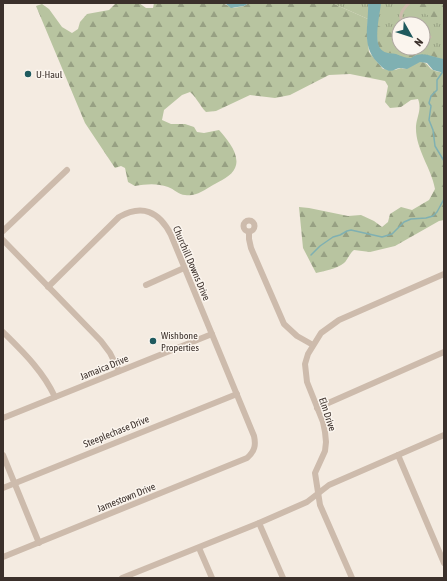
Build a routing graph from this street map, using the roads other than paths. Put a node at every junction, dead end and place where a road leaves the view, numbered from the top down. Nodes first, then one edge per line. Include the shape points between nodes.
1 (409, 3) edge
2 (401, 16) edge
3 (67, 170) dead end
4 (3, 232) edge
5 (249, 232) dead end
6 (3, 240) edge
7 (184, 268) junction
8 (444, 274) edge
9 (146, 285) dead end
10 (48, 286) junction
11 (3, 332) edge
12 (212, 334) junction
13 (313, 345) junction
14 (444, 352) edge
15 (119, 371) junction
16 (236, 394) junction
17 (55, 398) junction
18 (317, 408) junction
19 (3, 418) edge
20 (444, 435) edge
21 (254, 450) joint
22 (3, 455) edge
23 (398, 455) junction
24 (15, 483) junction
25 (3, 488) edge
26 (318, 493) junction
27 (259, 523) junction
28 (39, 543) junction
29 (199, 548) junction
30 (3, 557) edge
31 (444, 561) edge
32 (139, 571) junction
33 (122, 578) edge
34 (142, 578) edge
35 (212, 578) edge
36 (283, 578) edge
37 (352, 578) edge

1 - 2 lane
3 - 4 street
5 - 13 street via 251,248 284,324 297,336
6 - 10 street
7 - 9 street
7 - 10 street, Churchill Downs Drive via 167,227 161,220 147,211 134,210 119,217
7 - 12 street, Churchill Downs Drive
8 - 13 street, Elm Drive via 338,320 322,333
10 - 15 street via 101,341
11 - 17 street via 37,367
12 - 15 street, Jamaica Drive
12 - 16 street, Churchill Downs Drive
13 - 18 street, Elm Drive via 305,364 307,382
14 - 18 street
15 - 17 street, Jamaica Drive
16 - 21 street, Churchill Downs Drive via 254,436
16 - 24 street, Steeplechase Drive
17 - 19 street, Jamaica Drive
18 - 26 street, Elm Drive via 323,422 326,442 325,451 315,473
20 - 23 street
21 - 28 street, Jamestown Drive via 248,458
22 - 24 street
23 - 26 street via 329,485
23 - 31 street
24 - 25 street, Steeplechase Drive
24 - 28 street
26 - 27 street via 307,502
26 - 37 street, Elm Drive via 320,505
27 - 29 street
27 - 36 street
28 - 30 street, Jamestown Drive
29 - 32 street
29 - 35 street
32 - 33 street
32 - 34 street

